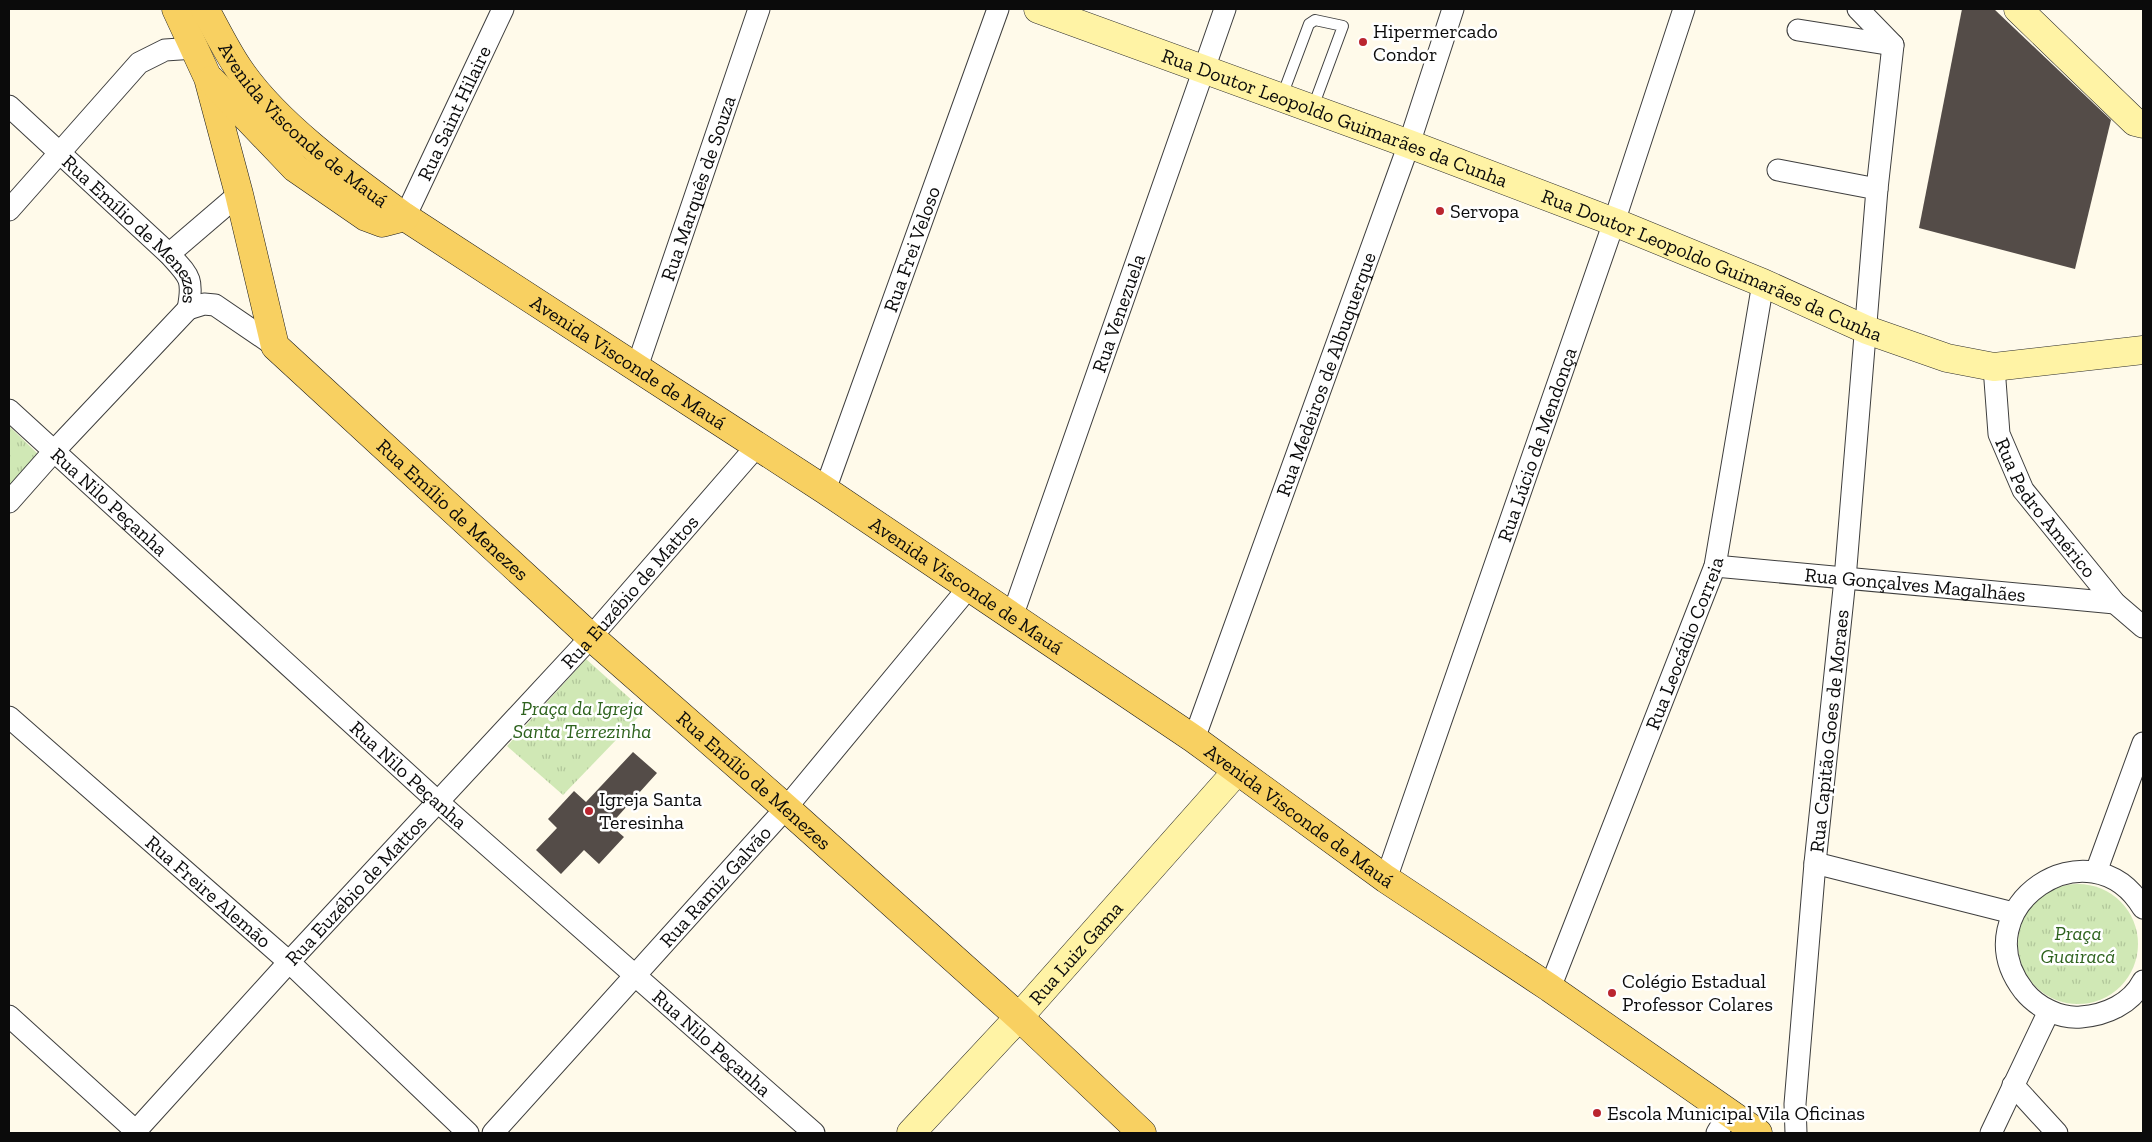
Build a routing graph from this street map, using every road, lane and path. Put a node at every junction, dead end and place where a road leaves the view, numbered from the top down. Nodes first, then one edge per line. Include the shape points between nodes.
1 (176, 9) edge
2 (206, 9) edge
3 (503, 9) edge
4 (759, 9) edge
5 (998, 9) edge
6 (1038, 9) edge
7 (1225, 9) edge
8 (1453, 9) edge
9 (1684, 9) edge
10 (1858, 9) edge
11 (2018, 9) edge
12 (1798, 30) dead end
13 (1893, 45) junction
14 (195, 48) junction
15 (1205, 69) junction
16 (208, 78) junction
17 (1282, 97) junction
18 (9, 106) edge
19 (1312, 108) junction
20 (2140, 118) edge
21 (1408, 144) junction
22 (60, 154) junction
23 (1778, 170) dead end
24 (1877, 189) junction
25 (239, 194) junction
26 (9, 210) edge
27 (405, 217) junction
28 (1614, 222) junction
29 (169, 254) junction
30 (1763, 283) junction
31 (188, 309) junction
32 (1867, 330) junction
33 (275, 346) junction
34 (2143, 350) edge
35 (637, 367) junction
36 (1994, 367) junction
37 (9, 410) edge
38 (756, 447) junction
39 (55, 450) junction
40 (825, 490) junction
41 (9, 502) edge
42 (1715, 566) junction
43 (1845, 578) junction
44 (969, 587) junction
45 (2115, 603) junction
46 (1012, 617) junction
47 (2143, 627) edge
48 (591, 637) junction
49 (9, 717) edge
50 (1194, 739) junction
51 (2143, 743) edge
52 (1237, 771) junction
53 (437, 801) junction
54 (786, 808) junction
55 (1815, 863) junction
56 (2096, 872) junction
57 (1386, 879) junction
58 (2143, 908) edge
59 (2013, 913) junction
60 (289, 962) junction
61 (636, 975) junction
62 (2143, 980) edge
63 (1550, 988) junction
64 (2049, 1011) junction
65 (9, 1016) edge
66 (1019, 1017) junction
67 (2013, 1085) junction
68 (1723, 1123) edge
69 (136, 1132) edge
70 (468, 1133) edge
71 (493, 1133) edge
72 (814, 1133) edge
73 (911, 1133) edge
74 (1142, 1133) edge
75 (1758, 1133) edge
76 (1796, 1133) edge
77 (1990, 1133) edge
78 (2057, 1133) edge

1 - 14 main road
2 - 27 main road, Avenida Visconde de Mauá via 239,70 283,120
3 - 27 street, Rua Saint Hilaire
4 - 35 street, Rua Marquês de Souza
5 - 40 street, Rua Frei Veloso
6 - 15 street, Rua Doutor Leopoldo Guimarães da Cunha
7 - 15 street, Rua Venezuela
8 - 21 street, Rua Medeiros de Albuquerque
9 - 28 street, Rua Lúcio de Mendonça
10 - 13 street
11 - 20 street
12 - 13 street
13 - 24 street, Rua Capitão Goes de Moraes
14 - 16 main road
14 - 22 street via 165,50 138,63
15 - 17 street, Rua Doutor Leopoldo Guimarães da Cunha
15 - 46 street, Rua Venezuela
16 - 25 main road
16 - 27 main road via 295,168 366,217 382,223
17 - 19 street, Rua Doutor Leopoldo Guimarães da Cunha
17 - 19 lane via 1309,24 1315,20 1342,26
18 - 22 street, Rua Emílio de Menezes
19 - 21 street, Rua Doutor Leopoldo Guimarães da Cunha
21 - 28 street, Rua Doutor Leopoldo Guimarães da Cunha
21 - 50 street, Rua Medeiros de Albuquerque
22 - 26 street
22 - 29 street, Rua Emílio de Menezes
23 - 24 street
24 - 32 street, Rua Capitão Goes de Moraes
25 - 29 street
25 - 33 main road
27 - 35 main road, Avenida Visconde de Mauá
28 - 30 street, Rua Doutor Leopoldo Guimarães da Cunha
28 - 57 street, Rua Lúcio de Mendonça
29 - 31 street, Rua Emílio de Menezes via 188,276 192,289
30 - 32 street, Rua Doutor Leopoldo Guimarães da Cunha
30 - 42 street, Rua Leocádio Correia
31 - 33 street, Rua Emílio de Menezes via 204,304 215,305
31 - 39 street
32 - 36 street, Rua Doutor Leopoldo Guimarães da Cunha via 1947,358
32 - 43 street, Rua Capitão Goes de Moraes
33 - 48 main road, Rua Emílio de Menezes
34 - 36 street, Rua Doutor Leopoldo Guimarães da Cunha
35 - 38 main road, Avenida Visconde de Mauá
36 - 45 street, Rua Pedro Américo via 1999,434 2023,490
37 - 39 street, Rua Nilo Peçanha
38 - 40 main road, Avenida Visconde de Mauá
38 - 48 street, Rua Euzébio de Mattos
39 - 41 street
39 - 53 street, Rua Nilo Peçanha
40 - 44 main road, Avenida Visconde de Mauá
42 - 43 street, Rua Gonçalves Magalhães
42 - 63 street, Rua Leocádio Correia
43 - 45 street, Rua Gonçalves Magalhães
43 - 55 street, Rua Capitão Goes de Moraes
44 - 46 main road, Avenida Visconde de Mauá
44 - 54 street, Rua Ramiz Galvão
45 - 47 street, Rua Pedro Américo
46 - 50 main road, Avenida Visconde de Mauá
48 - 53 street, Rua Euzébio de Mattos
48 - 54 main road, Rua Emílio de Menezes
49 - 60 street, Rua Freire Alemão
50 - 52 main road, Avenida Visconde de Mauá
51 - 56 street
52 - 57 main road, Avenida Visconde de Mauá
52 - 66 street, Rua Luiz Gama
53 - 60 street, Rua Euzébio de Mattos
53 - 61 street, Rua Nilo Peçanha
54 - 61 street, Rua Ramiz Galvão
54 - 66 main road, Rua Emílio de Menezes
55 - 59 street
55 - 76 street, Rua Capitão Goes de Moraes
56 - 58 street via 2118,881 2137,896
56 - 59 street via 2071,871 2047,878 2027,893
57 - 63 main road, Avenida Visconde de Mauá
59 - 64 street via 2006,935 2007,958 2015,980 2030,998
60 - 69 street, Rua Euzébio de Mattos
60 - 70 street, Rua Freire Alemão
61 - 71 street, Rua Ramiz Galvão
61 - 72 street, Rua Nilo Peçanha
62 - 64 street via 2122,1005 2098,1015 2073,1018
63 - 68 main road, Avenida Visconde de Mauá
64 - 67 street
65 - 69 street
66 - 73 street, Rua Luiz Gama
66 - 74 main road, Rua Emílio de Menezes
67 - 77 street
67 - 78 street
68 - 75 main road, Avenida Visconde de Mauá

